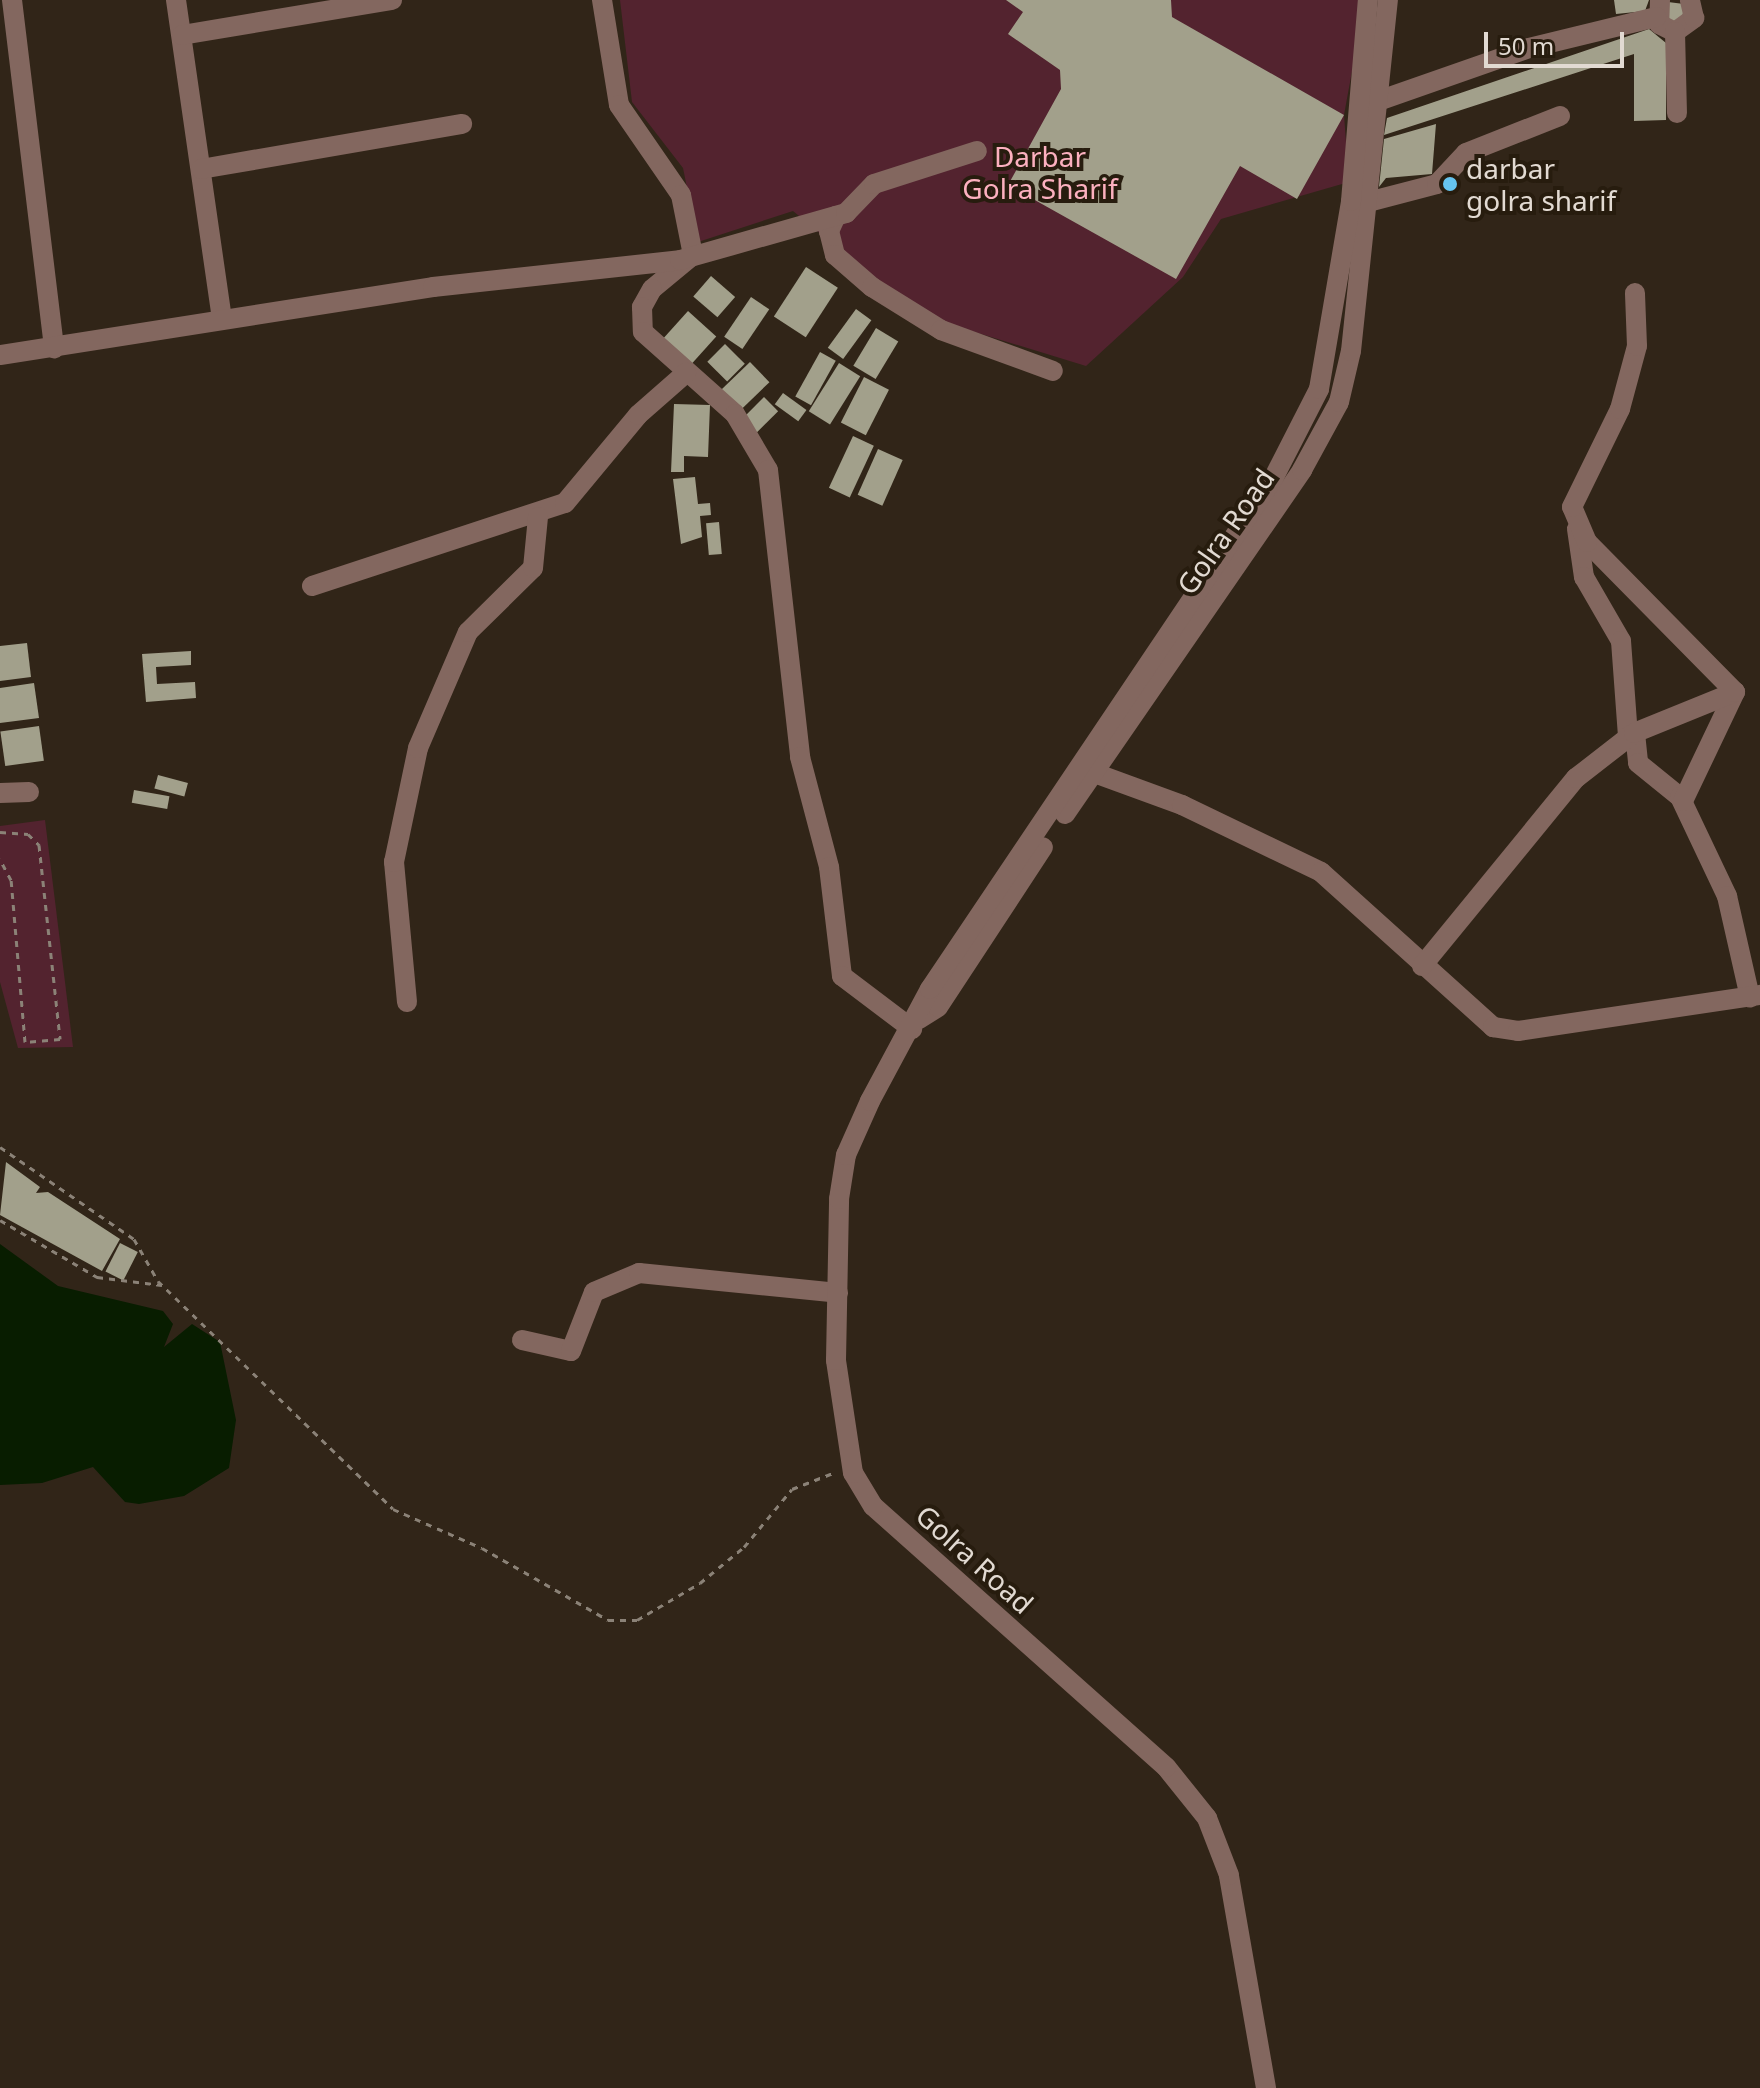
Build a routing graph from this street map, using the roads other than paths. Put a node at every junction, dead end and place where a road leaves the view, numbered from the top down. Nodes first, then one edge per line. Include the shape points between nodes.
1 (12, 0) edge
2 (176, 0) edge
3 (392, 0) edge
4 (602, 0) edge
5 (1368, 0) edge
6 (1388, 0) edge
7 (1694, 2) edge
8 (1658, 9) edge
9 (1675, 32) junction
10 (182, 35) junction
11 (1378, 101) junction
12 (1677, 113) dead end
13 (1560, 116) dead end
14 (462, 124) dead end
15 (977, 151) dead end
16 (201, 169) junction
17 (1368, 202) junction
18 (836, 216) junction
19 (693, 255) junction
20 (1635, 293) dead end
21 (222, 320) junction
22 (54, 348) junction
23 (0, 355) edge
24 (1053, 371) dead end
25 (686, 373) junction
26 (538, 517) junction
27 (1577, 527) junction
28 (312, 586) dead end
29 (1735, 692) junction
30 (1631, 735) junction
31 (1086, 771) junction
32 (29, 792) dead end
33 (0, 793) edge
34 (1683, 801) junction
35 (1422, 966) junction
36 (1755, 996) edge
37 (407, 1002) dead end
38 (916, 1024) junction
39 (838, 1293) junction
40 (522, 1340) dead end
41 (1266, 2088) edge

1 - 22 street
2 - 10 street
3 - 10 street
4 - 19 street via 619,105 681,195
5 - 31 street, Golra Road via 1351,201 1319,389 1273,479
6 - 11 street, Golra Road
7 - 9 street via 1691,24
8 - 9 street
8 - 11 street
9 - 12 street
10 - 16 street
11 - 17 street, Golra Road
13 - 17 street via 1466,153 1437,184
14 - 16 street
15 - 18 street via 874,184 855,209
16 - 21 street
17 - 31 street, Golra Road via 1339,402 1302,470
18 - 19 street
18 - 24 street via 829,231 835,255 872,287 941,330
19 - 21 street
19 - 25 street via 642,307 643,332
20 - 27 street via 1637,346 1615,425 1575,489
21 - 22 street
22 - 23 street
25 - 26 street via 638,415 565,503
25 - 38 street via 735,414 768,470 800,757 829,867 842,976
26 - 28 street via 522,512
26 - 37 street via 533,568 468,632 418,748 394,862
27 - 29 street
27 - 30 street via 1584,577 1621,641
29 - 30 street
29 - 34 street
30 - 34 street via 1645,773
30 - 35 street via 1554,801
31 - 35 street via 1182,805 1321,872
31 - 38 street, Golra Road via 938,1007
32 - 33 street
34 - 36 street via 1734,913
35 - 36 street via 1467,1010 1518,1031
38 - 39 street, Golra Road via 846,1155
39 - 40 street via 639,1273 594,1292 571,1351
39 - 41 street, Golra Road via 836,1360 852,1467 873,1506 1166,1767 1207,1818 1229,1875

